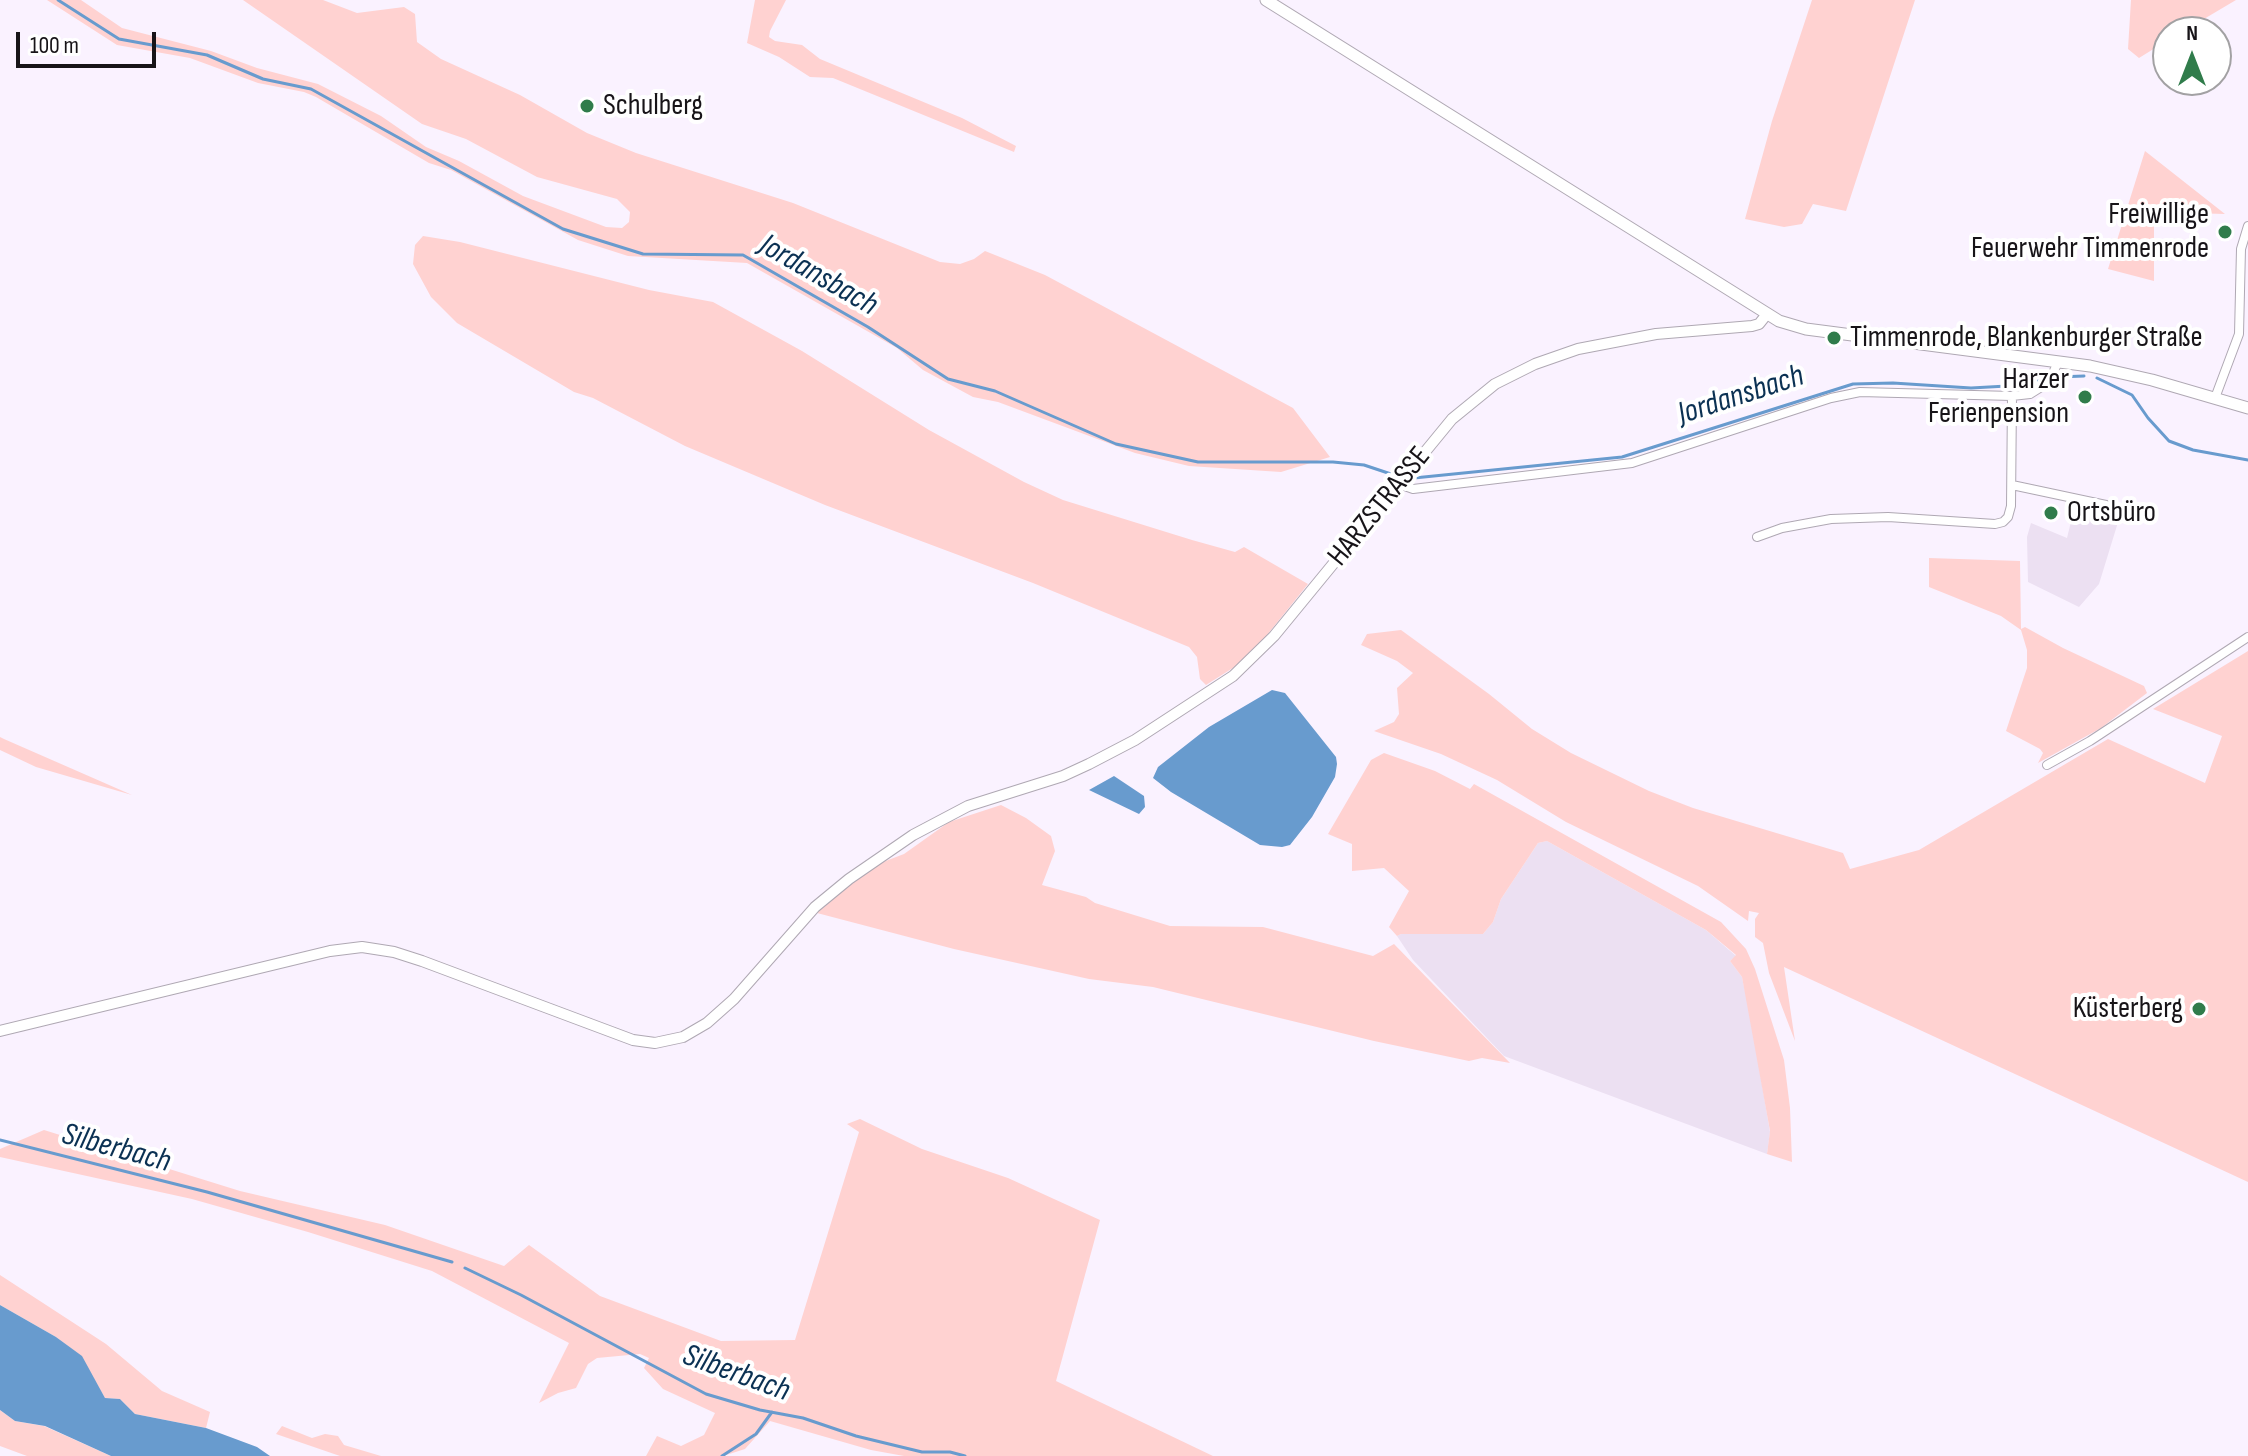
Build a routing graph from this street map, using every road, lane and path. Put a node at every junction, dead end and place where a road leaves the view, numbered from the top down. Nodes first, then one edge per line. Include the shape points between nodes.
1 (1266, 0) edge
2 (2248, 226) edge
3 (1767, 314) junction
4 (2244, 325) edge
5 (2058, 366) junction
6 (2012, 396) junction
7 (2215, 398) junction
8 (2248, 408) edge
9 (1399, 484) junction
10 (2012, 485) junction
11 (2122, 517) dead end
12 (1757, 537) dead end
13 (2248, 637) edge
14 (2047, 765) dead end
15 (0, 1031) edge

1 - 3 main road
2 - 4 street via 2241,249
3 - 5 main road via 1806,329
3 - 9 street, HARZSTRASSE via 1752,326 1614,341 1520,371 1470,402
4 - 7 street
5 - 6 street via 2049,382 2030,394
5 - 7 main road via 2131,375
6 - 9 street via 1860,392 1632,463 1413,489
6 - 10 street
7 - 8 main road
9 - 15 street, HARZSTRASSE via 1274,636 1233,676 1111,754 943,817 881,856 815,907 718,1015 675,1040 655,1043 618,1036 422,961 362,947
10 - 11 street via 2106,505
10 - 12 street via 2010,513 1995,524 1852,517
13 - 14 street

